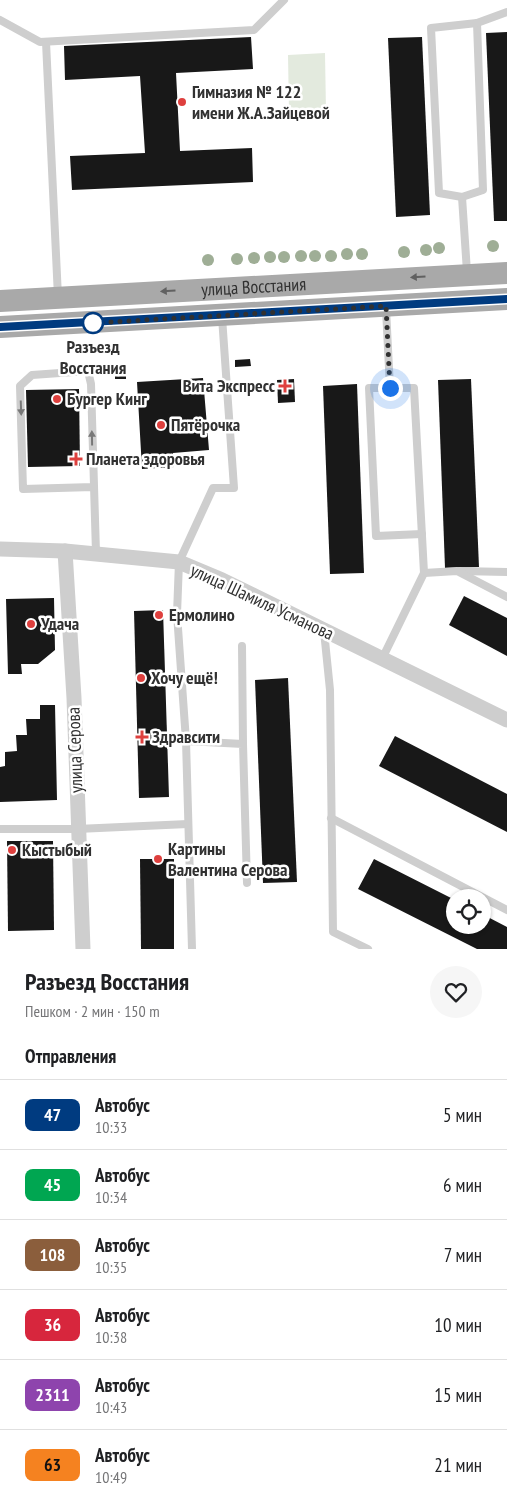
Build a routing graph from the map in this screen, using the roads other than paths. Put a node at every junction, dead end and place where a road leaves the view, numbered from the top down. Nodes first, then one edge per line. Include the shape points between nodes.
1 (284, 0) edge
2 (507, 12) edge
3 (0, 20) edge
4 (477, 23) junction
5 (46, 42) junction
6 (462, 197) junction
7 (507, 272) edge
8 (467, 275) junction
9 (58, 297) junction
10 (507, 299) edge
11 (0, 300) edge
12 (386, 306) junction
13 (222, 315) junction
14 (0, 327) edge
15 (390, 388) junction
16 (93, 487) junction
17 (422, 534) junction
18 (0, 549) edge
19 (65, 551) junction
20 (96, 554) junction
21 (179, 562) junction
22 (457, 571) junction
23 (507, 572) edge
24 (424, 573) junction
25 (507, 596) edge
26 (324, 631) junction
27 (242, 646) dead end
28 (382, 659) junction
29 (507, 720) edge
30 (186, 741) junction
31 (243, 744) junction
32 (331, 818) junction
33 (188, 824) junction
34 (0, 829) edge
35 (78, 829) junction
36 (247, 883) dead end
37 (507, 910) edge
38 (83, 949) edge
39 (192, 949) edge
40 (368, 949) edge

1 - 5 lane via 254,30
2 - 4 lane
3 - 5 lane via 40,42
4 - 6 lane via 484,190
4 - 6 lane via 431,28 439,193
5 - 9 lane
6 - 8 lane
7 - 8 main road, улица Восстания
8 -> 9 main road, улица Восстания
9 - 11 main road, улица Восстания
10 - 12 main road, улица Восстания
12 - 13 main road, улица Восстания
12 - 15 lane
13 - 14 main road, улица Восстания
13 - 21 lane via 234,488 213,488
15 - 17 lane via 414,388
15 - 17 lane via 369,388 376,536
16 -> 16 lane via 88,371 32,375 20,386 23,489
16 - 20 lane
17 - 24 lane
18 - 19 street, улица Шамиля Усманова
19 - 20 street, улица Шамиля Усманова
19 - 35 street, улица Серова
20 - 21 street, улица Шамиля Усманова
21 - 26 street, улица Шамиля Усманова
21 - 30 lane via 177,614
22 - 23 lane
22 - 24 lane
22 - 25 lane
24 - 28 lane
26 - 28 street, улица Шамиля Усманова
26 - 32 lane via 330,690
27 - 31 lane
28 - 29 street, улица Шамиля Усманова
30 - 31 lane
30 - 33 lane
31 - 36 lane
32 - 37 lane
32 - 40 lane via 333,932
33 - 35 lane
33 - 39 lane
34 - 35 lane
35 - 38 street, улица Серова

